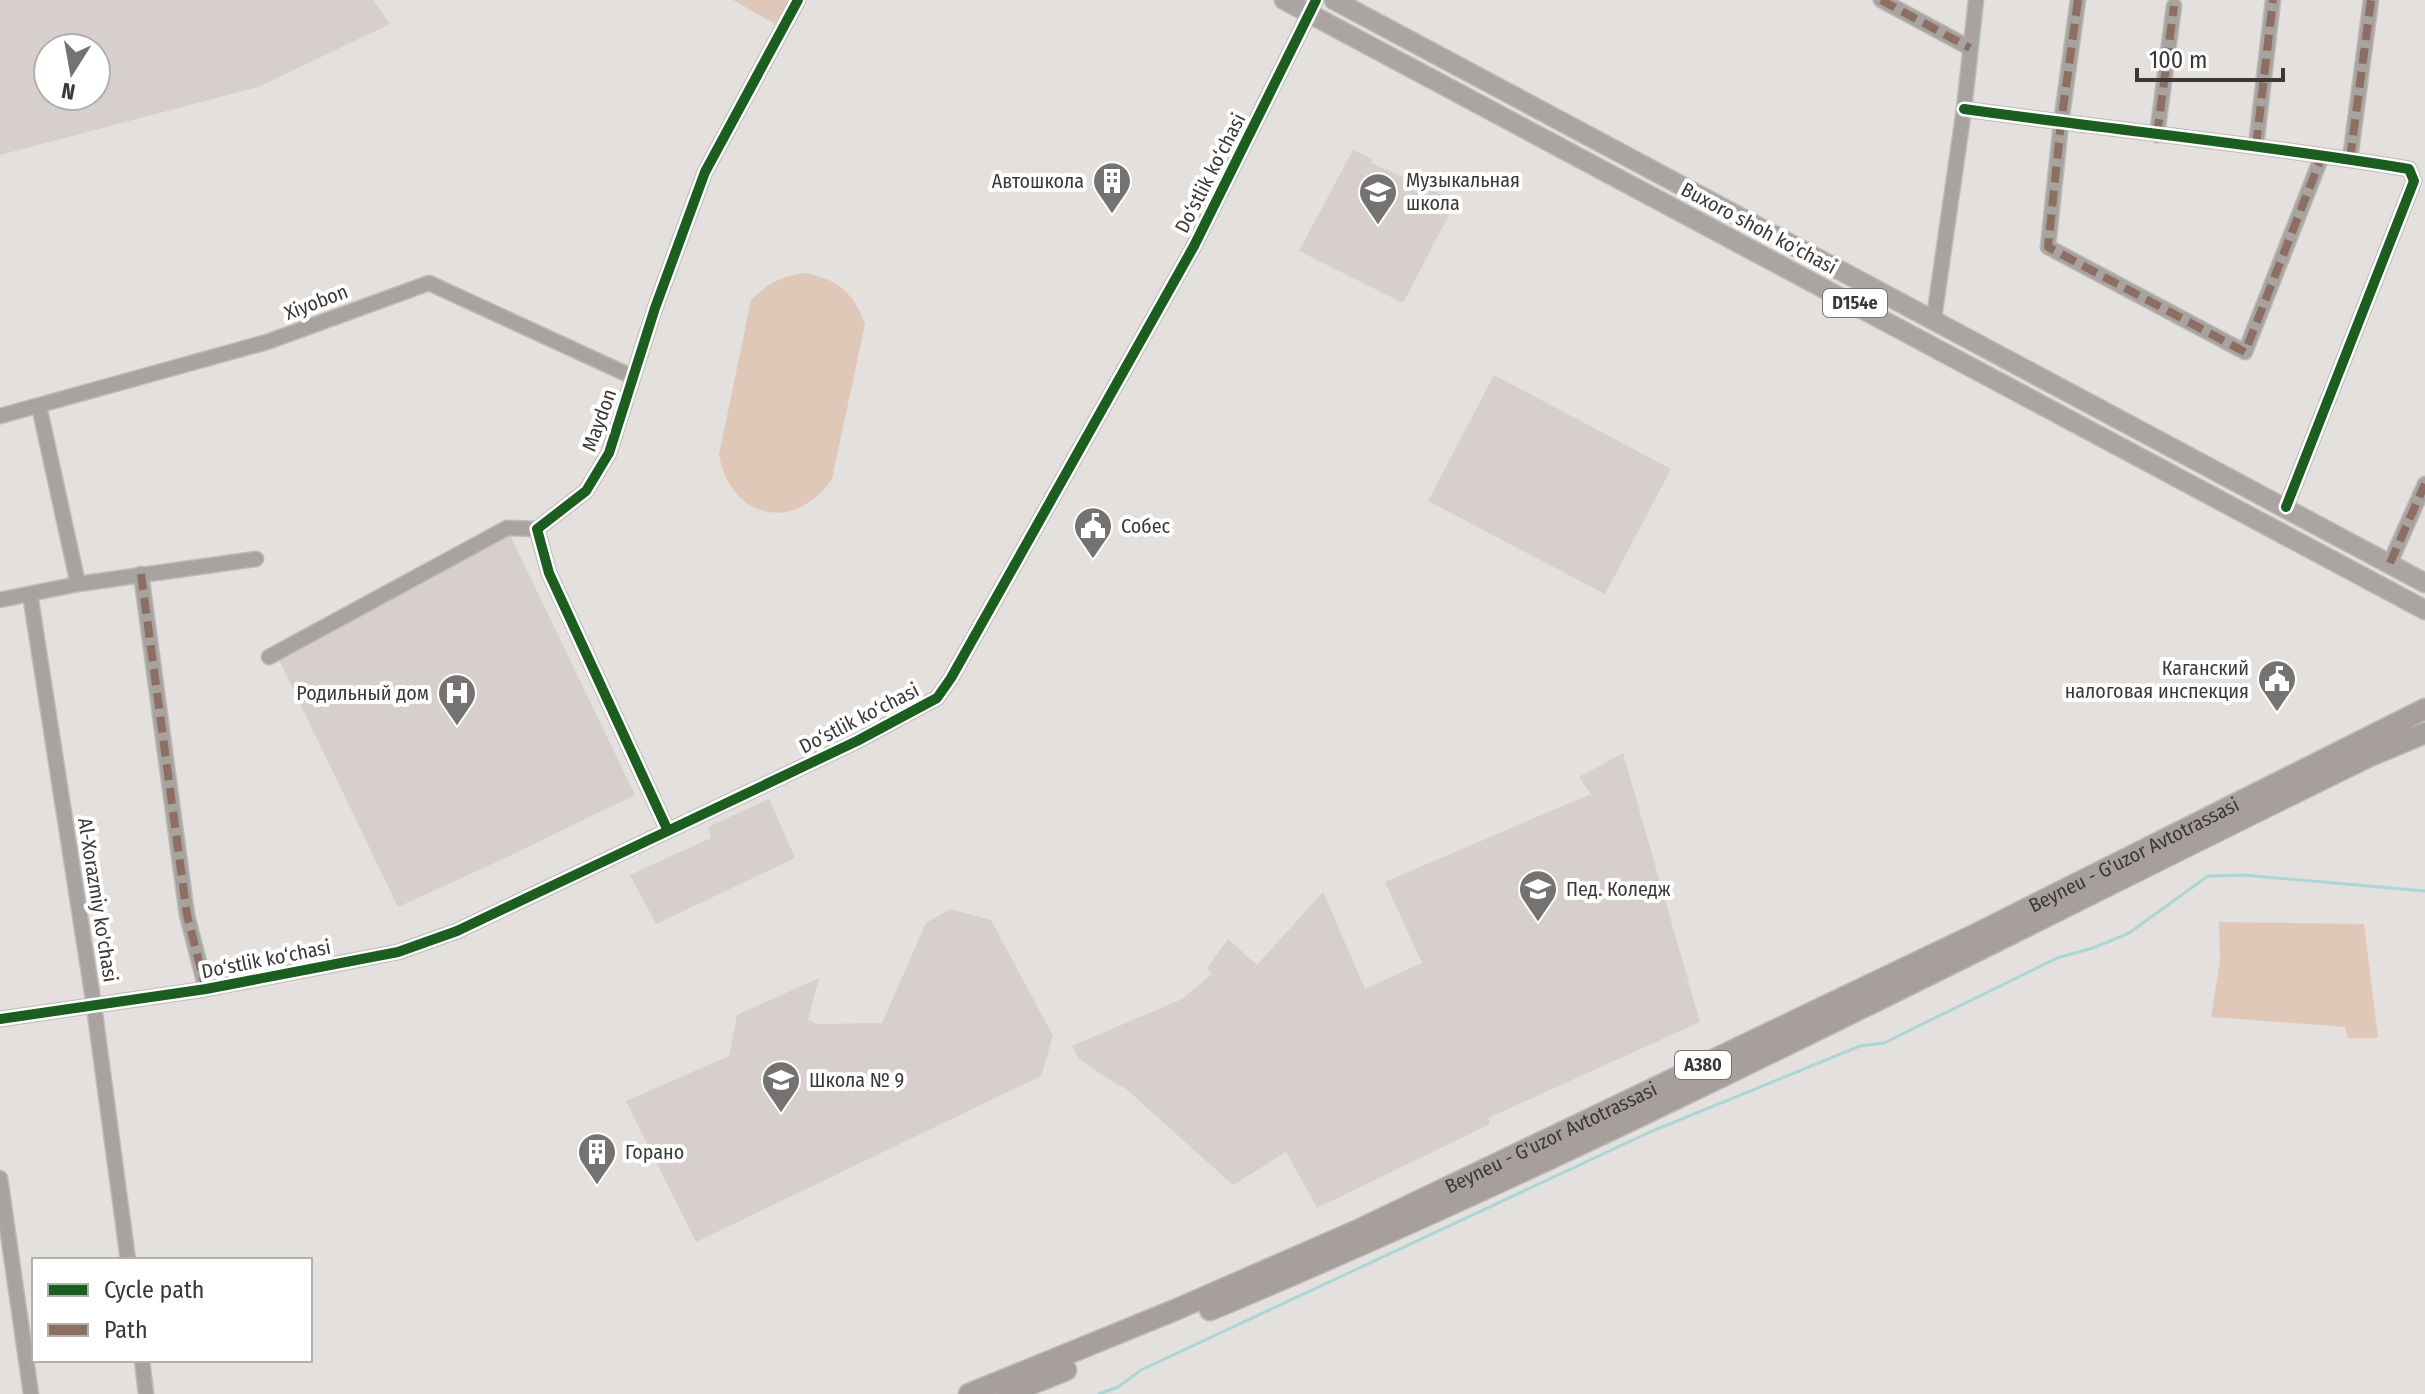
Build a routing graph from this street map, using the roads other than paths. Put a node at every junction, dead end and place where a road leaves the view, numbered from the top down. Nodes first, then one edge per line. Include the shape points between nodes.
1 (798, 0) edge
2 (1284, 0) edge
3 (1334, 0) edge
4 (1881, 0) edge
5 (1976, 0) edge
6 (2078, 0) edge
7 (2273, 0) edge
8 (2371, 0) edge
9 (2174, 6) dead end
10 (1313, 7) edge
11 (1970, 48) junction
12 (1964, 109) junction
13 (2061, 123) junction
14 (2157, 135) junction
15 (2256, 146) junction
16 (2322, 156) junction
17 (2350, 159) junction
18 (1934, 318) junction
19 (633, 377) junction
20 (39, 406) junction
21 (0, 416) edge
22 (2425, 484) edge
23 (2286, 507) junction
24 (537, 529) junction
25 (256, 559) dead end
26 (2390, 563) junction
27 (2407, 573) junction
28 (141, 574) junction
29 (2425, 583) edge
30 (78, 584) junction
31 (30, 594) junction
32 (2397, 595) junction
33 (0, 600) edge
34 (2425, 610) edge
35 (269, 657) dead end
36 (2425, 709) edge
37 (2425, 733) edge
38 (668, 831) junction
39 (206, 989) junction
40 (94, 1006) junction
41 (0, 1019) edge
42 (0, 1178) edge
43 (128, 1258) edge
44 (142, 1362) edge
45 (31, 1394) edge
46 (146, 1394) edge
47 (969, 1394) edge
48 (1007, 1394) edge

1 - 19 street, Maydon via 705,172
2 - 10 main road, Buxoro shoh ko'chasi / D154e
3 - 18 main road, Buxoro shoh ko'chasi / D154e
4 - 11 street
5 - 11 street
6 - 13 street
7 - 15 street
8 - 17 street
9 - 14 street
10 - 32 main road, Buxoro shoh ko'chasi / D154e
10 - 38 street, Do‘stlik ko‘chasi via 1194,246 937,698
11 - 12 street
12 - 13 street
12 - 18 street
13 - 14 street
13 - 16 street via 2048,247 2245,352
14 - 15 street
15 - 16 street
16 - 17 street
17 - 23 street via 2409,169 2414,181
18 - 23 main road, Buxoro shoh ko'chasi / D154e
19 - 20 street, Xiyobon via 429,283 267,342
19 - 24 street, Maydon via 609,453 586,491
20 - 21 street, Xiyobon
20 - 30 street
22 - 26 street
23 - 26 main road, Buxoro shoh ko'chasi / D154e
24 - 35 street via 507,528
24 - 38 street via 549,573
25 - 28 street
26 - 27 main road, Buxoro shoh ko'chasi / D154e
27 - 29 main road, Buxoro shoh ko'chasi / D154e
27 - 32 main road via 2408,588
28 - 30 street
28 - 39 street via 187,915
30 - 31 street
31 - 33 street
31 - 40 street, Al-Xorazmiy ko'chasi
32 - 34 main road, Buxoro shoh ko'chasi / D154e
36 - 47 highway, Beyneu - G'uzor Avtotrassasi / A380 via 1978,933 1356,1231
37 - 48 highway, Beyneu - G'uzor Avtotrassasi / A380 via 1415,1222
38 - 39 street, Do‘stlik ko‘chasi via 457,931 398,952
39 - 40 street, Do‘stlik ko‘chasi
40 - 41 street, Do‘stlik ko‘chasi
40 - 43 street, Al-Xorazmiy ko'chasi
42 - 45 street
44 - 46 street

